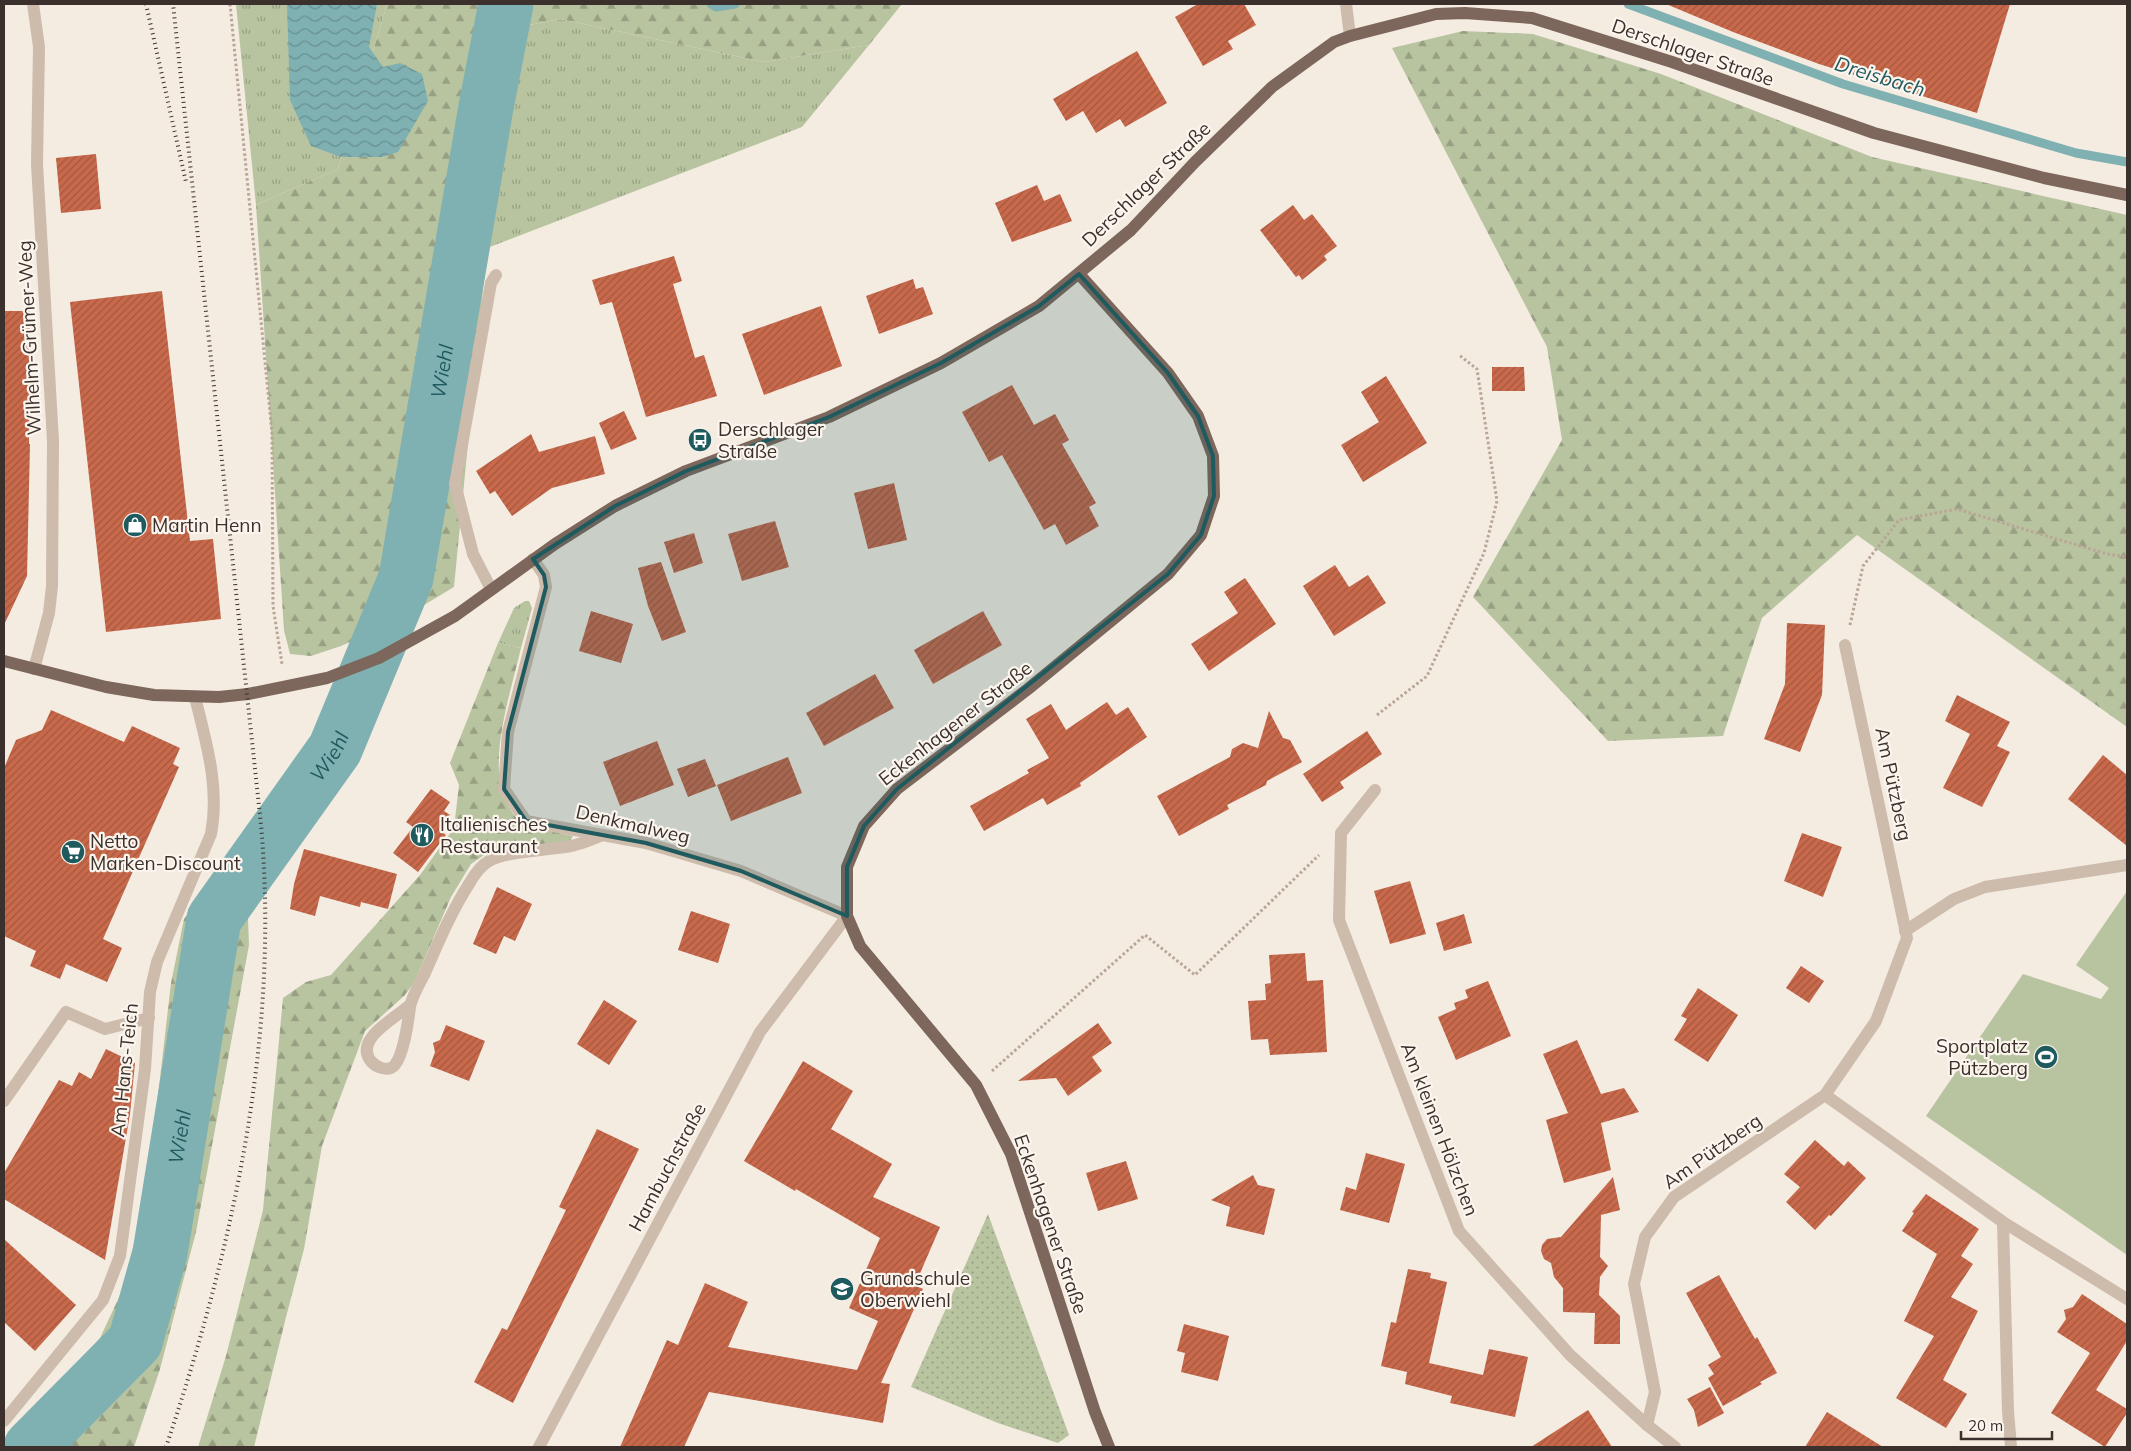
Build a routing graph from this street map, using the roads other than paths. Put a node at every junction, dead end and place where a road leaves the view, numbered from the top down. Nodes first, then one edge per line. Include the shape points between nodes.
1 (33, 4) edge
2 (1346, 4) edge
3 (1465, 8) edge
4 (1350, 36) junction
5 (2127, 195) edge
6 (1079, 274) junction
7 (496, 275) dead end
8 (533, 560) junction
9 (491, 589) junction
10 (1845, 645) road end
11 (4, 661) edge
12 (34, 669) junction
13 (195, 697) junction
14 (1375, 790) dead end
15 (603, 835) junction
16 (2127, 865) edge
17 (846, 916) junction
18 (1905, 931) junction
19 (410, 1005) junction
20 (148, 1018) junction
21 (1825, 1095) junction
22 (4, 1101) edge
23 (2003, 1222) junction
24 (2127, 1299) edge
25 (4, 1421) edge
26 (1647, 1425) junction
27 (538, 1447) edge
28 (1109, 1447) edge
29 (1674, 1447) edge
30 (2011, 1447) edge

1 - 12 street, Wilhelm-Grümer-Weg via 38,47 37,164 53,441 52,586 49,613
2 - 4 street
3 - 4 main road, Derschlager Straße
3 - 5 main road, Derschlager Straße via 1532,18 1672,62 1874,133 2044,178
4 - 6 main road, Derschlager Straße via 1334,42 1272,87 1131,230
6 - 8 main road, Derschlager Straße via 1039,306 941,363 829,417 686,471 615,506
6 - 17 main road, Eckenhagener Straße via 1168,373 1198,416 1213,456 1214,496 1201,535 1168,574 1028,689 897,789 864,826 847,867
7 - 9 street via 491,283 455,484 472,554
8 - 9 main road, Derschlager Straße
8 - 15 street, Denkmalweg via 544,575 546,587 508,732 504,789 526,821
9 - 13 main road, Derschlager Straße via 422,635 379,658 327,678 219,698
10 - 18 street, Am Pützberg
11 - 12 main road, Derschlager Straße
12 - 13 main road, Derschlager Straße via 106,687 154,695
13 - 20 street, Am Hans-Teich via 214,780 215,813 211,834 157,962
14 - 26 street, Am kleinen Hölzchen via 1341,833 1339,920 1459,1231 1570,1355
15 - 17 street, Denkmalweg via 646,843 741,871
15 - 19 street via 574,846 503,856 482,866 447,924
16 - 18 street via 1985,887 1954,898
17 - 27 street, Hambuchstraße via 760,1032
17 - 28 main road, Eckenhagener Straße via 860,946 976,1085 1011,1154
18 - 21 street, Am Pützberg via 1906,938 1876,1021
19 - 19 street via 400,1054 394,1065 380,1068 366,1053 367,1042
20 - 22 street via 105,1028 66,1012
20 - 25 street, Am Hans-Teich via 145,1069 120,1256 102,1300
21 - 23 street
21 - 26 street, Am Pützberg via 1674,1197 1645,1237 1634,1284 1655,1392
23 - 24 street
23 - 30 street
26 - 29 street

